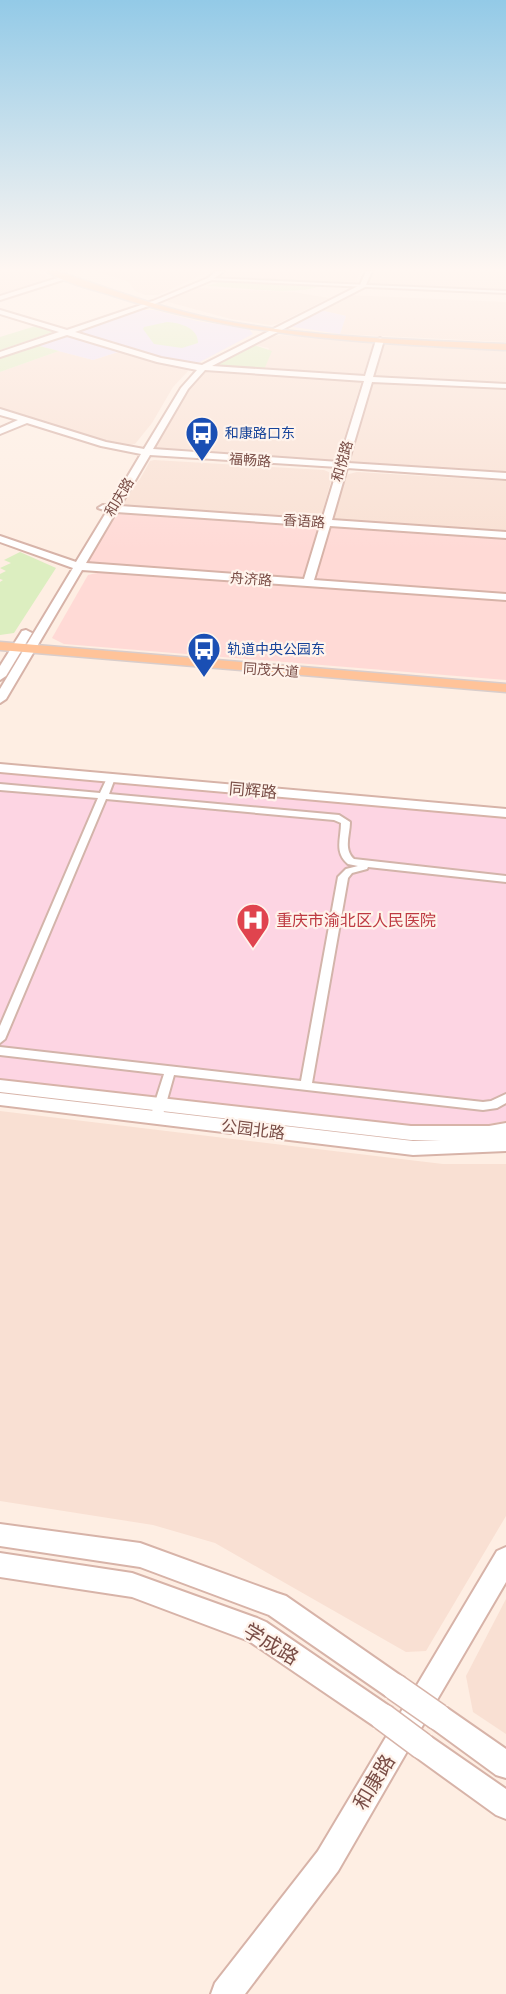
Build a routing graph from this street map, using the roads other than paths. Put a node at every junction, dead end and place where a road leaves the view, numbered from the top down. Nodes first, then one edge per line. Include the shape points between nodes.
1 (180, 364) edge
2 (207, 364) edge
3 (372, 364) edge
4 (199, 368) junction
5 (367, 378) junction
6 (506, 386) edge
7 (0, 413) edge
8 (25, 421) junction
9 (0, 431) edge
10 (141, 453) junction
11 (340, 468) junction
12 (506, 478) edge
13 (108, 508) junction
14 (326, 523) junction
15 (506, 535) edge
16 (0, 539) edge
17 (73, 565) junction
18 (308, 583) junction
19 (506, 597) edge
20 (40, 611) dead end
21 (34, 620) dead end
22 (0, 646) edge
23 (16, 653) edge
24 (0, 676) edge
25 (506, 688) edge
26 (506, 697) edge
27 (0, 699) edge
28 (0, 768) edge
29 (111, 778) junction
30 (0, 787) edge
31 (103, 796) junction
32 (506, 813) edge
33 (378, 866) junction
34 (505, 878) edge
35 (0, 1039) edge
36 (0, 1051) edge
37 (170, 1071) junction
38 (0, 1086) edge
39 (306, 1086) junction
40 (506, 1098) edge
41 (0, 1099) edge
42 (158, 1111) junction
43 (506, 1130) edge
44 (506, 1144) edge
45 (0, 1535) edge
46 (506, 1559) edge
47 (0, 1565) edge
48 (506, 1765) edge
49 (506, 1805) edge
50 (226, 1994) edge

1 - 4 street
2 - 4 street, 和庆路
3 - 5 street, 和悦路
4 - 5 street
4 - 10 street, 和庆路
5 - 6 street
5 - 11 street, 和悦路
7 - 8 street, 福畅路
8 - 9 street
8 - 10 street, 福畅路 via 100,446
10 - 11 street, 福畅路
10 - 13 street, 和庆路
11 - 12 street, 福畅路
11 - 14 street, 和悦路
13 - 14 street, 香语路
13 - 17 street, 和庆路
14 - 15 street, 香语路
14 - 18 street, 和悦路
16 - 17 street, 舟济路
17 - 18 street, 舟济路
17 - 20 street, 和庆路
17 - 23 street, 和庆路
18 - 19 street, 舟济路
21 - 23 street, 和庆路
22 - 23 main road, 同茂大道
23 - 24 street, 和庆路
23 - 25 main road, 同茂大道
23 - 26 main road, 同茂大道
23 - 27 street, 和庆路
28 - 29 street, 同辉路
29 - 31 street
29 - 32 street, 同辉路
30 - 31 street
31 - 33 street via 336,817 346,822 342,849 346,858
31 - 35 street
33 - 34 street
33 - 39 street via 356,868 343,877
36 - 37 street
37 - 39 street
37 - 42 street
38 - 42 street, 公园北路
39 - 40 street via 483,1106
41 - 42 street, 公园北路
42 - 43 street, 公园北路 via 411,1133
42 - 44 street, 公园北路 via 413,1148
45 - 48 street, 学成路, bridge via 140,1555 277,1605
46 - 50 street, 和康路 via 328,1861
47 - 49 street, 学成路, bridge via 132,1585 257,1631

